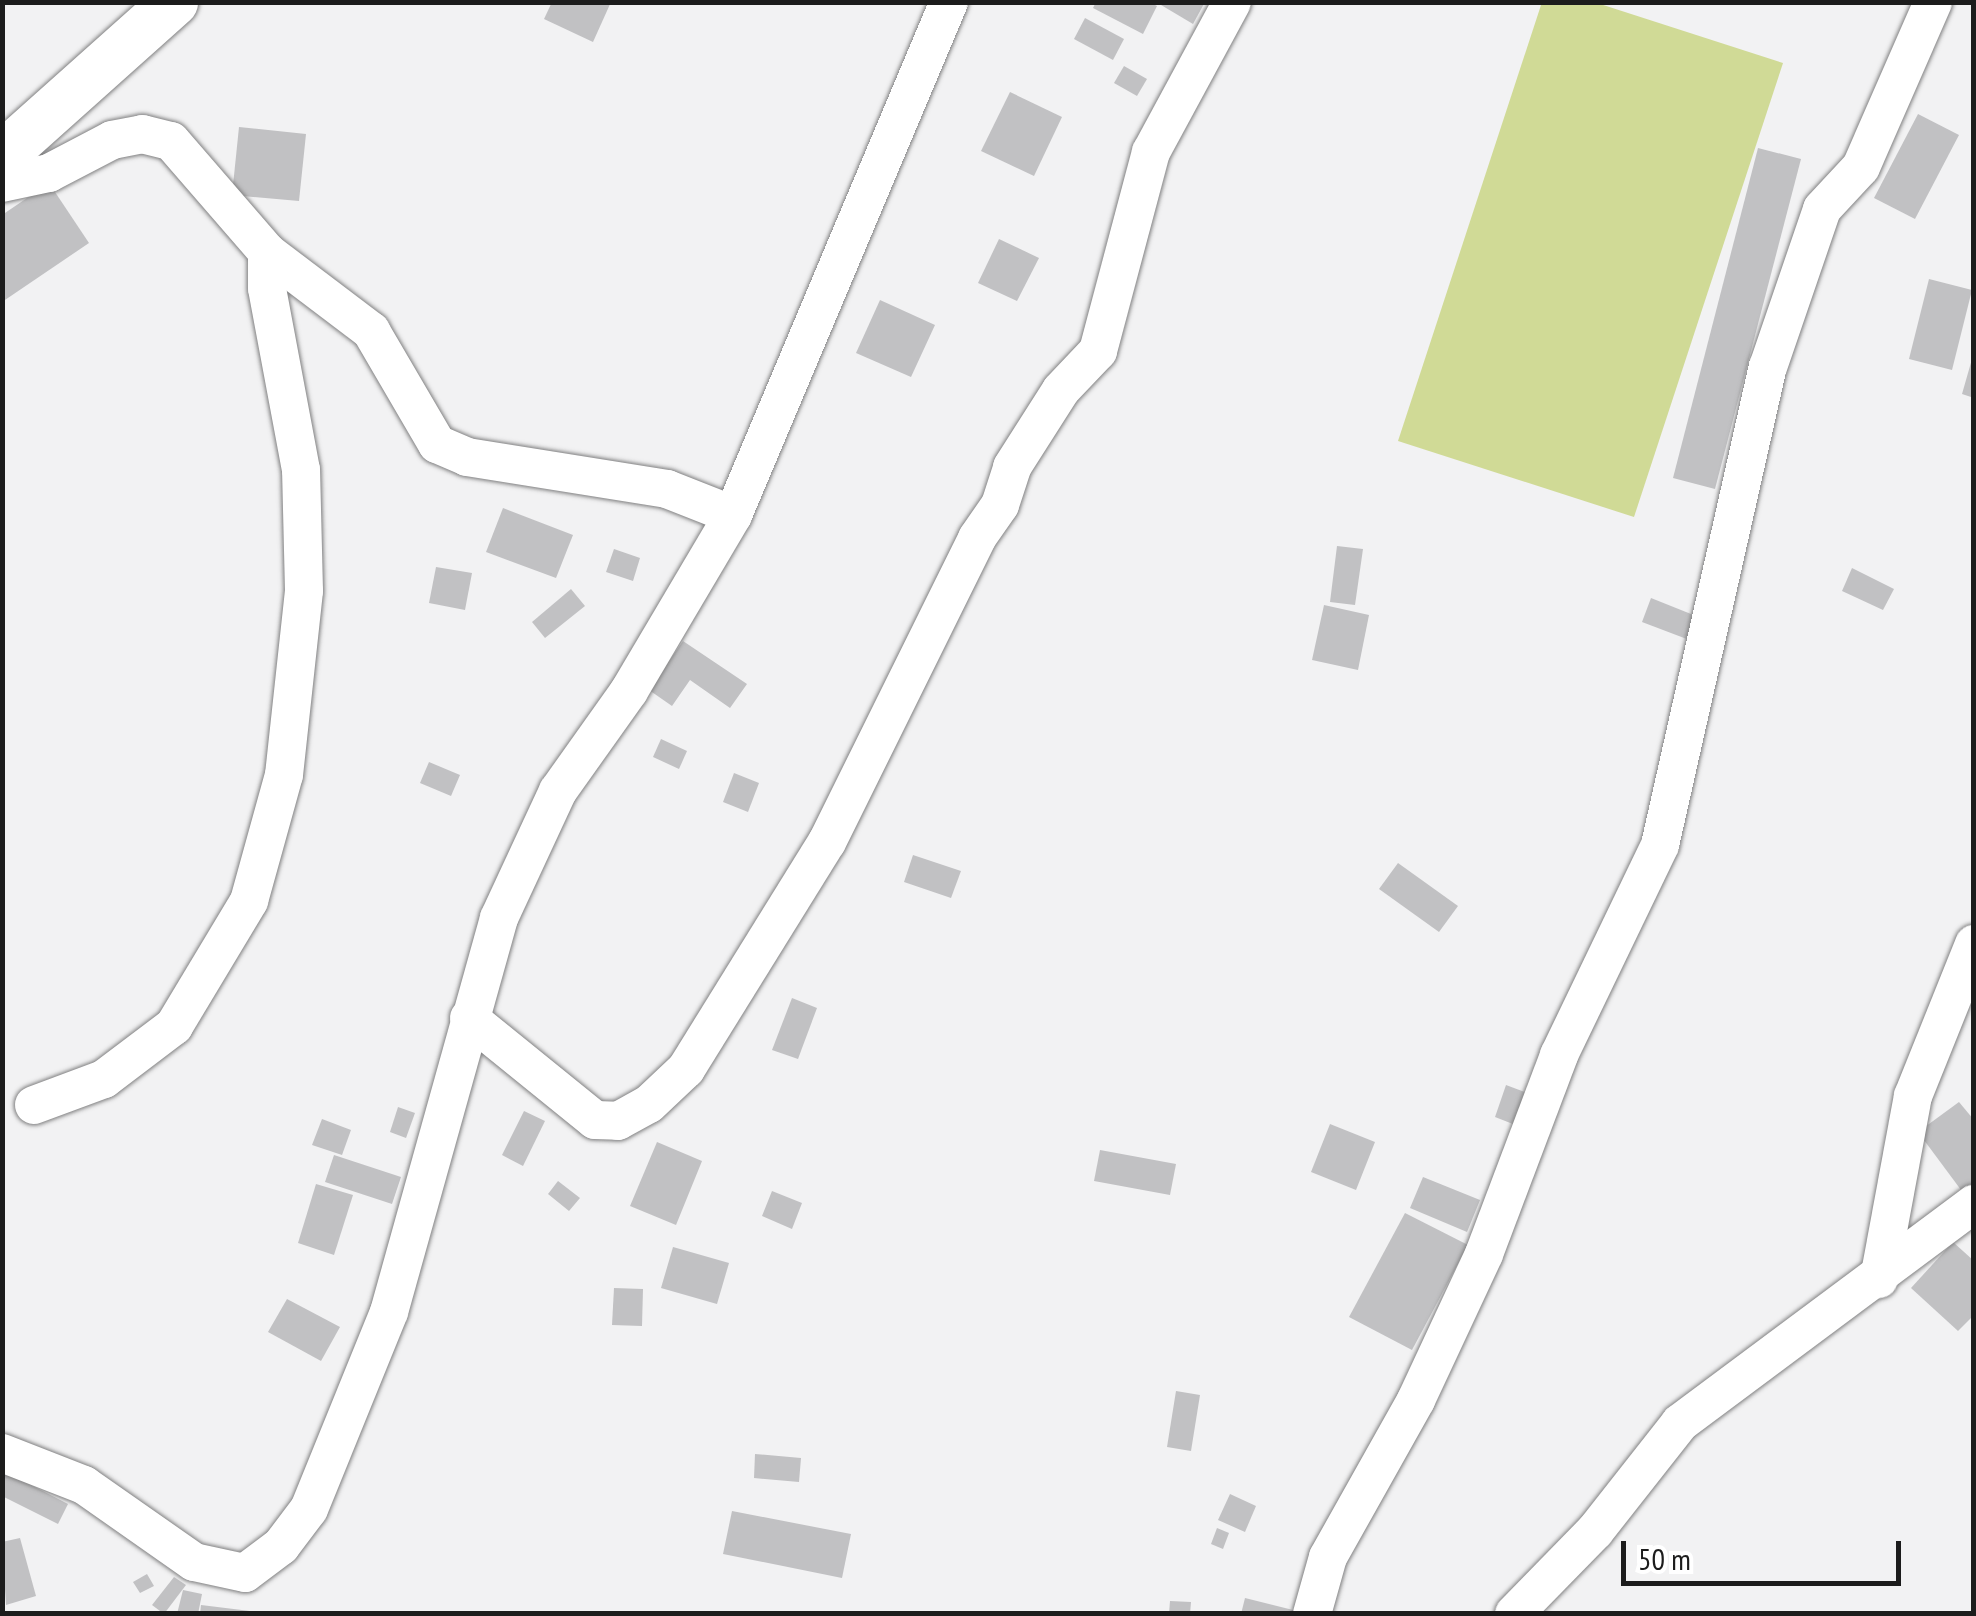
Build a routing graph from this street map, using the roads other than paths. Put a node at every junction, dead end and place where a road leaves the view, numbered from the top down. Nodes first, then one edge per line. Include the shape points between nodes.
1 (174, 2) edge
2 (949, 2) edge
3 (1232, 2) edge
4 (1933, 2) edge
5 (2, 156) edge
6 (2, 183) edge
7 (266, 252) junction
8 (733, 515) junction
9 (1974, 944) edge
10 (469, 1018) junction
11 (34, 1105) dead end
12 (1974, 1204) edge
13 (1879, 1278) junction
14 (2, 1453) edge
15 (1312, 1614) edge
16 (1514, 1614) edge

1 - 5 main road
2 - 8 street
3 - 10 street via 1150,152 1098,351 1061,390 1012,467 1000,505 977,538 827,842 686,1069 649,1104 618,1121 595,1120
4 - 15 street via 1861,168 1822,209 1768,367 1660,845 1560,1055 1484,1254 1416,1400 1328,1558
6 - 7 street via 49,173 112,140 142,134 171,141
7 - 8 street via 371,331 437,444 466,458 666,489
7 - 11 street via 300,470 304,591 284,774 249,901 174,1026 104,1079
8 - 10 street via 628,691 558,790 499,918
9 - 13 street via 1913,1096
10 - 14 street via 389,1312 309,1509 281,1546 244,1574 194,1562 84,1485
12 - 13 street
13 - 16 street via 1680,1423 1594,1531

